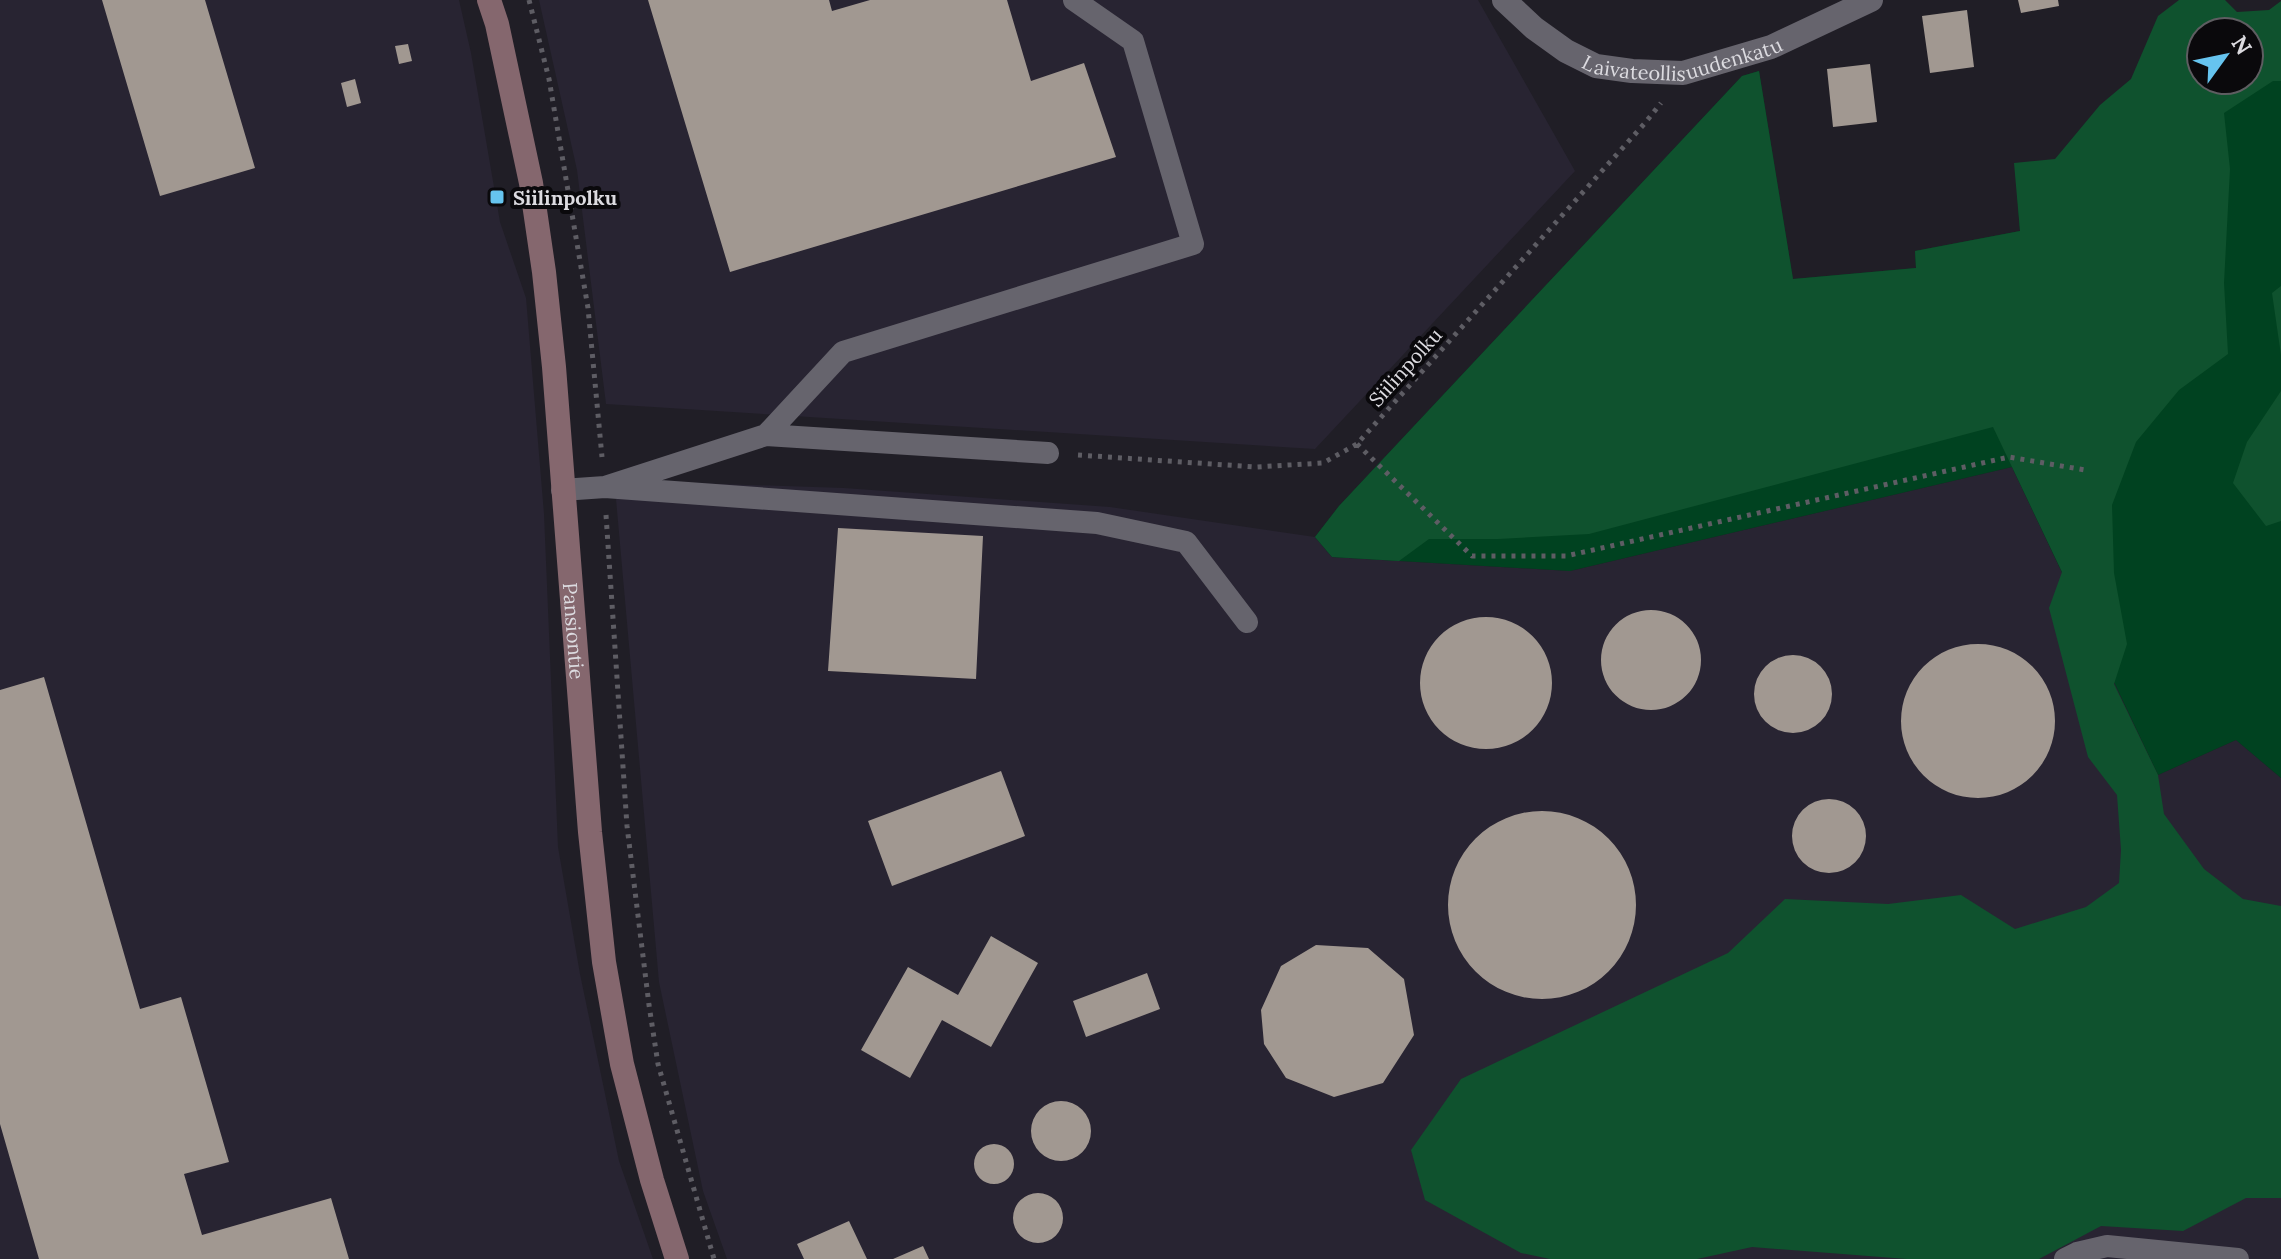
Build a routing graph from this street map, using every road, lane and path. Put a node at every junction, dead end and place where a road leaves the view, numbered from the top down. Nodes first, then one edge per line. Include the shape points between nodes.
1 (489, 0) edge
2 (529, 0) edge
3 (1074, 0) edge
4 (1504, 0) edge
5 (1871, 0) edge
6 (1683, 73) junction
7 (766, 435) junction
8 (1357, 444) junction
9 (1048, 453) joint
10 (2085, 470) dead end
11 (605, 487) junction
12 (562, 490) junction
13 (1247, 622) dead end
14 (677, 1259) edge
15 (714, 1259) edge
16 (2065, 1259) edge
17 (2238, 1259) edge

1 - 12 street, Pansiontie via 531,183 554,367
2 - 11 path via 549,79 588,308
3 - 7 lane via 1133,41 1193,244 843,352
4 - 6 street, Laivateollisuudenkatu via 1566,51 1596,66
5 - 6 street, Laivateollisuudenkatu via 1771,47
6 - 8 path, Siilinpolku via 1645,123
7 - 9 lane
7 - 11 lane
8 - 9 path, Siilinpolku via 1323,463 1256,467
8 - 10 path via 1472,556 1566,556 2009,457
11 - 12 lane
11 - 13 lane via 1097,523 1186,542
11 - 15 path via 627,826 649,1005 658,1064
12 - 14 street, Pansiontie via 604,962 622,1064
16 - 17 lane via 2107,1246

